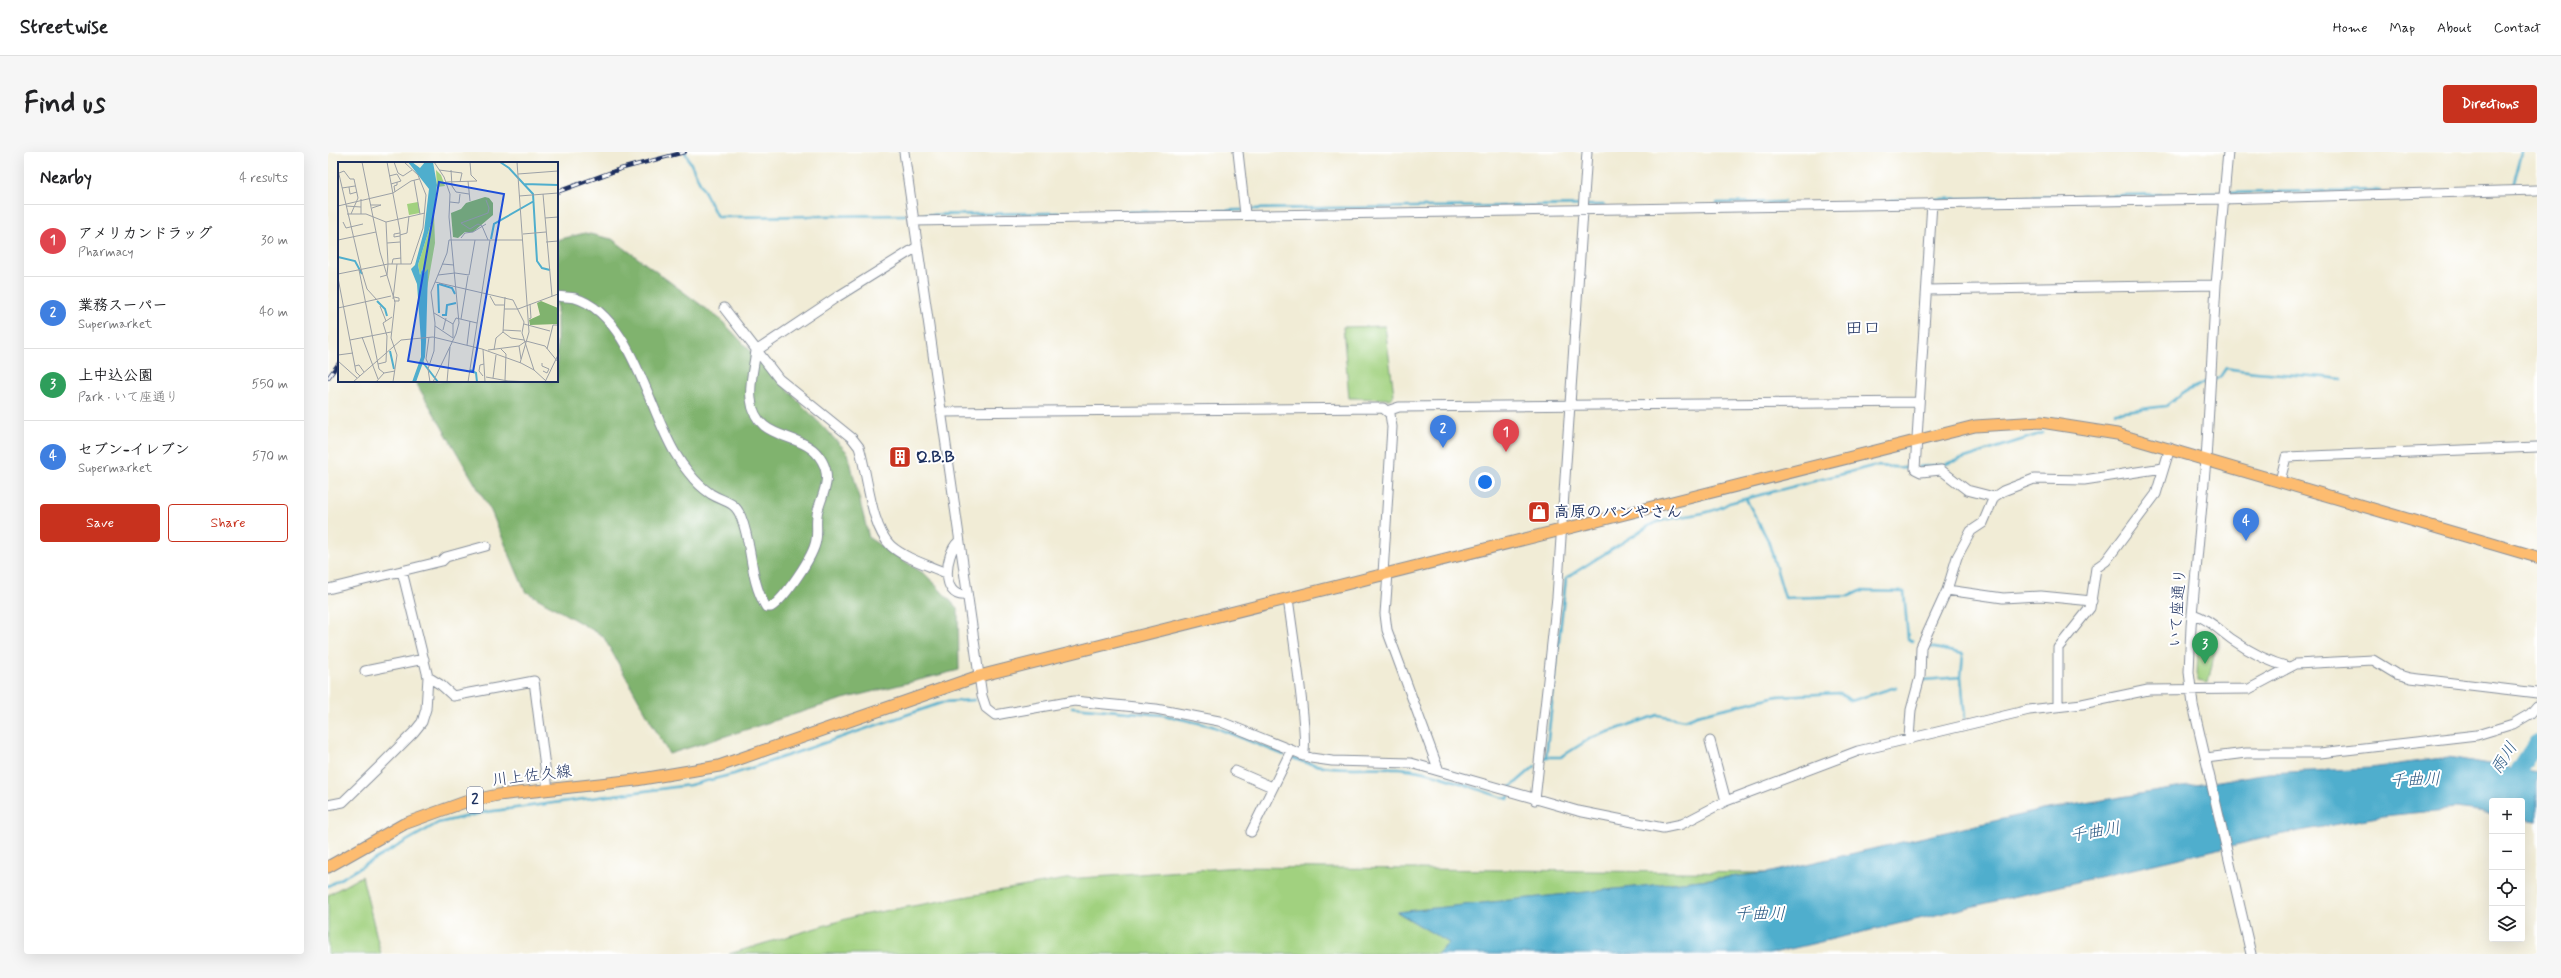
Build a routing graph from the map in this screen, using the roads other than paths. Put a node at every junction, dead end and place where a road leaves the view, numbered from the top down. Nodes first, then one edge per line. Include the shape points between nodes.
1 (904, 152) edge
2 (1238, 152) edge
3 (1587, 152) edge
4 (2228, 152) edge
5 (2537, 190) edge
6 (2223, 199) junction
7 (1932, 203) junction
8 (1583, 210) junction
9 (1244, 211) junction
10 (914, 220) junction
11 (917, 247) junction
12 (2216, 285) junction
13 (1927, 290) junction
14 (558, 296) edge
15 (724, 308) dead end
16 (756, 351) junction
17 (1919, 402) junction
18 (1570, 405) junction
19 (1387, 411) junction
20 (941, 412) junction
21 (1917, 439) junction
22 (2537, 447) edge
23 (2170, 448) junction
24 (2206, 460) junction
25 (2163, 468) junction
26 (2280, 481) junction
27 (1994, 497) junction
28 (1561, 529) junction
29 (958, 542) junction
30 (486, 546) dead end
31 (2537, 556) edge
32 (402, 571) junction
33 (946, 573) junction
34 (1385, 574) junction
35 (328, 590) edge
36 (1947, 590) junction
37 (966, 595) junction
38 (1288, 598) junction
39 (2092, 601) junction
40 (2192, 614) junction
41 (424, 659) junction
42 (2289, 667) junction
43 (365, 671) dead end
44 (979, 676) junction
45 (428, 677) junction
46 (2190, 688) junction
47 (2537, 693) edge
48 (2058, 706) junction
49 (2537, 706) edge
50 (1909, 738) junction
51 (1710, 741) dead end
52 (1291, 751) junction
53 (1303, 756) junction
54 (2207, 762) junction
55 (1235, 771) dead end
56 (1439, 771) junction
57 (1272, 787) junction
58 (548, 790) junction
59 (1535, 800) junction
60 (1726, 801) junction
61 (328, 805) edge
62 (1250, 832) dead end
63 (328, 867) edge
64 (2251, 954) edge

1 - 10 street
2 - 9 street
3 - 8 street
4 - 6 street, いて座通り
5 - 6 street
6 - 7 street
6 - 12 street, いて座通り
7 - 8 street
7 - 13 street
8 - 9 street
8 - 18 street
9 - 10 street
10 - 11 street
11 - 16 street
11 - 20 street
12 - 13 street
12 - 24 street, いて座通り
13 - 17 street
14 - 16 street via 576,298 598,311 616,330 675,454 696,482 712,494 732,502 737,508 748,540 753,577 761,600 766,607 771,607 804,569 812,552 816,542 818,512 827,484 823,462 816,452 807,444 768,430 752,408 751,386
15 - 16 street
16 - 33 street via 779,379 852,438 859,447 884,538 904,555
17 - 18 street
17 - 21 street
18 - 19 street via 1399,407
18 - 28 street
19 - 20 street via 1378,408
19 - 34 street via 1392,427
20 - 29 street
21 - 23 main road, 2 via 1987,424 2041,422 2117,434
21 - 27 street via 1915,468 1921,472 1941,470 1967,490
21 - 28 main road, 2
22 - 26 street via 2286,457
23 - 24 main road, 2
23 - 25 street
24 - 26 main road, 2
24 - 40 street, いて座通り
25 - 27 street via 2084,480 2034,479 2002,491
25 - 39 street via 2156,494 2106,561 2096,568
26 - 31 main road, 2
27 - 36 street via 1983,522 1971,531 1958,556
28 - 34 main road, 2
28 - 59 street via 1556,604
29 - 33 street via 950,554
29 - 37 street
30 - 32 street
32 - 35 street
32 - 41 street
33 - 37 street via 955,593 960,596
34 - 38 main road, 2
34 - 56 street via 1387,630
36 - 39 street via 2003,598 2041,596
36 - 50 street via 1921,648 1920,677 1911,710
37 - 44 street
38 - 44 main road, 2
38 - 53 street via 1304,728 1306,750
39 - 48 street via 2058,648
40 - 42 street via 2204,618 2234,641 2273,663
40 - 46 street, いて座通り
41 - 43 street
41 - 45 street
42 - 46 street via 2249,689
42 - 47 street via 2373,660 2396,674 2411,678
44 - 52 street via 983,702 995,715 1074,701 1156,709 1220,721
44 - 58 main road, 川上佐久線 / 2 via 719,766 636,780
45 - 58 street via 442,685 452,696 534,681
45 - 61 street via 426,709 422,722 344,802
46 - 48 street via 2148,690 2082,704
46 - 54 street, いて座通り
48 - 50 street via 2010,714
49 - 54 street via 2514,724 2477,735 2320,753 2246,753
50 - 60 street via 1858,751
51 - 60 street
52 - 53 street
52 - 57 street
53 - 56 street via 1332,761 1411,763
54 - 64 street, いて座通り
55 - 57 street
56 - 59 street
57 - 62 street
58 - 63 main road, 川上佐久線 / 2 via 498,795 448,806 404,824
59 - 60 street via 1578,812 1663,828 1682,824

